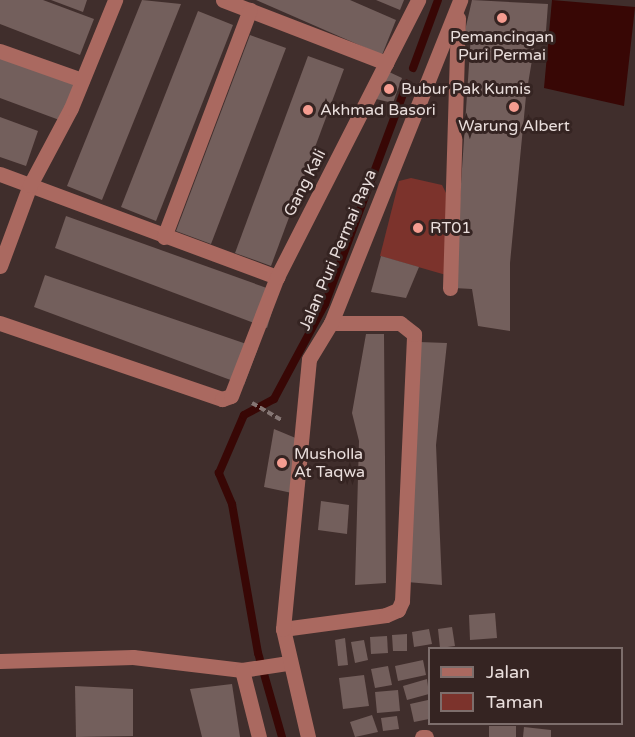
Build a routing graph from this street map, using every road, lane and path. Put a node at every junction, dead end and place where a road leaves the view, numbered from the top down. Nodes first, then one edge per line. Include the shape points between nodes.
1 (115, 0) edge
2 (223, 0) edge
3 (418, 0) edge
4 (459, 4) edge
5 (250, 10) junction
6 (0, 51) edge
7 (386, 63) junction
8 (82, 80) junction
9 (0, 174) edge
10 (30, 185) junction
11 (165, 237) junction
12 (0, 266) edge
13 (277, 277) junction
14 (450, 288) dead end
15 (0, 323) edge
16 (331, 323) junction
17 (256, 405) dead end
18 (272, 414) dead end
19 (283, 629) junction
20 (0, 661) edge
21 (286, 663) junction
22 (245, 669) junction
23 (259, 737) edge
24 (308, 737) edge

1 - 8 street
2 - 5 street
3 - 7 street, Gang Kali
4 - 14 street
4 - 16 street, Jalan Puri Permai Raya
5 - 7 street
5 - 11 street
6 - 8 street
7 - 13 street, Gang Kali
8 - 10 street
9 - 10 street
10 - 11 street
10 - 12 street
11 - 13 street
13 - 15 street, Gang Kali via 237,387 222,399
16 - 19 street, Jalan Puri Permai Raya via 309,359
16 - 19 street via 400,323 414,334 402,601 398,610 386,615
17 - 18 path
19 - 21 street, Jalan Puri Permai Raya
20 - 22 street via 133,657
21 - 22 street
21 - 24 street, Jalan Puri Permai Raya
22 - 23 street

